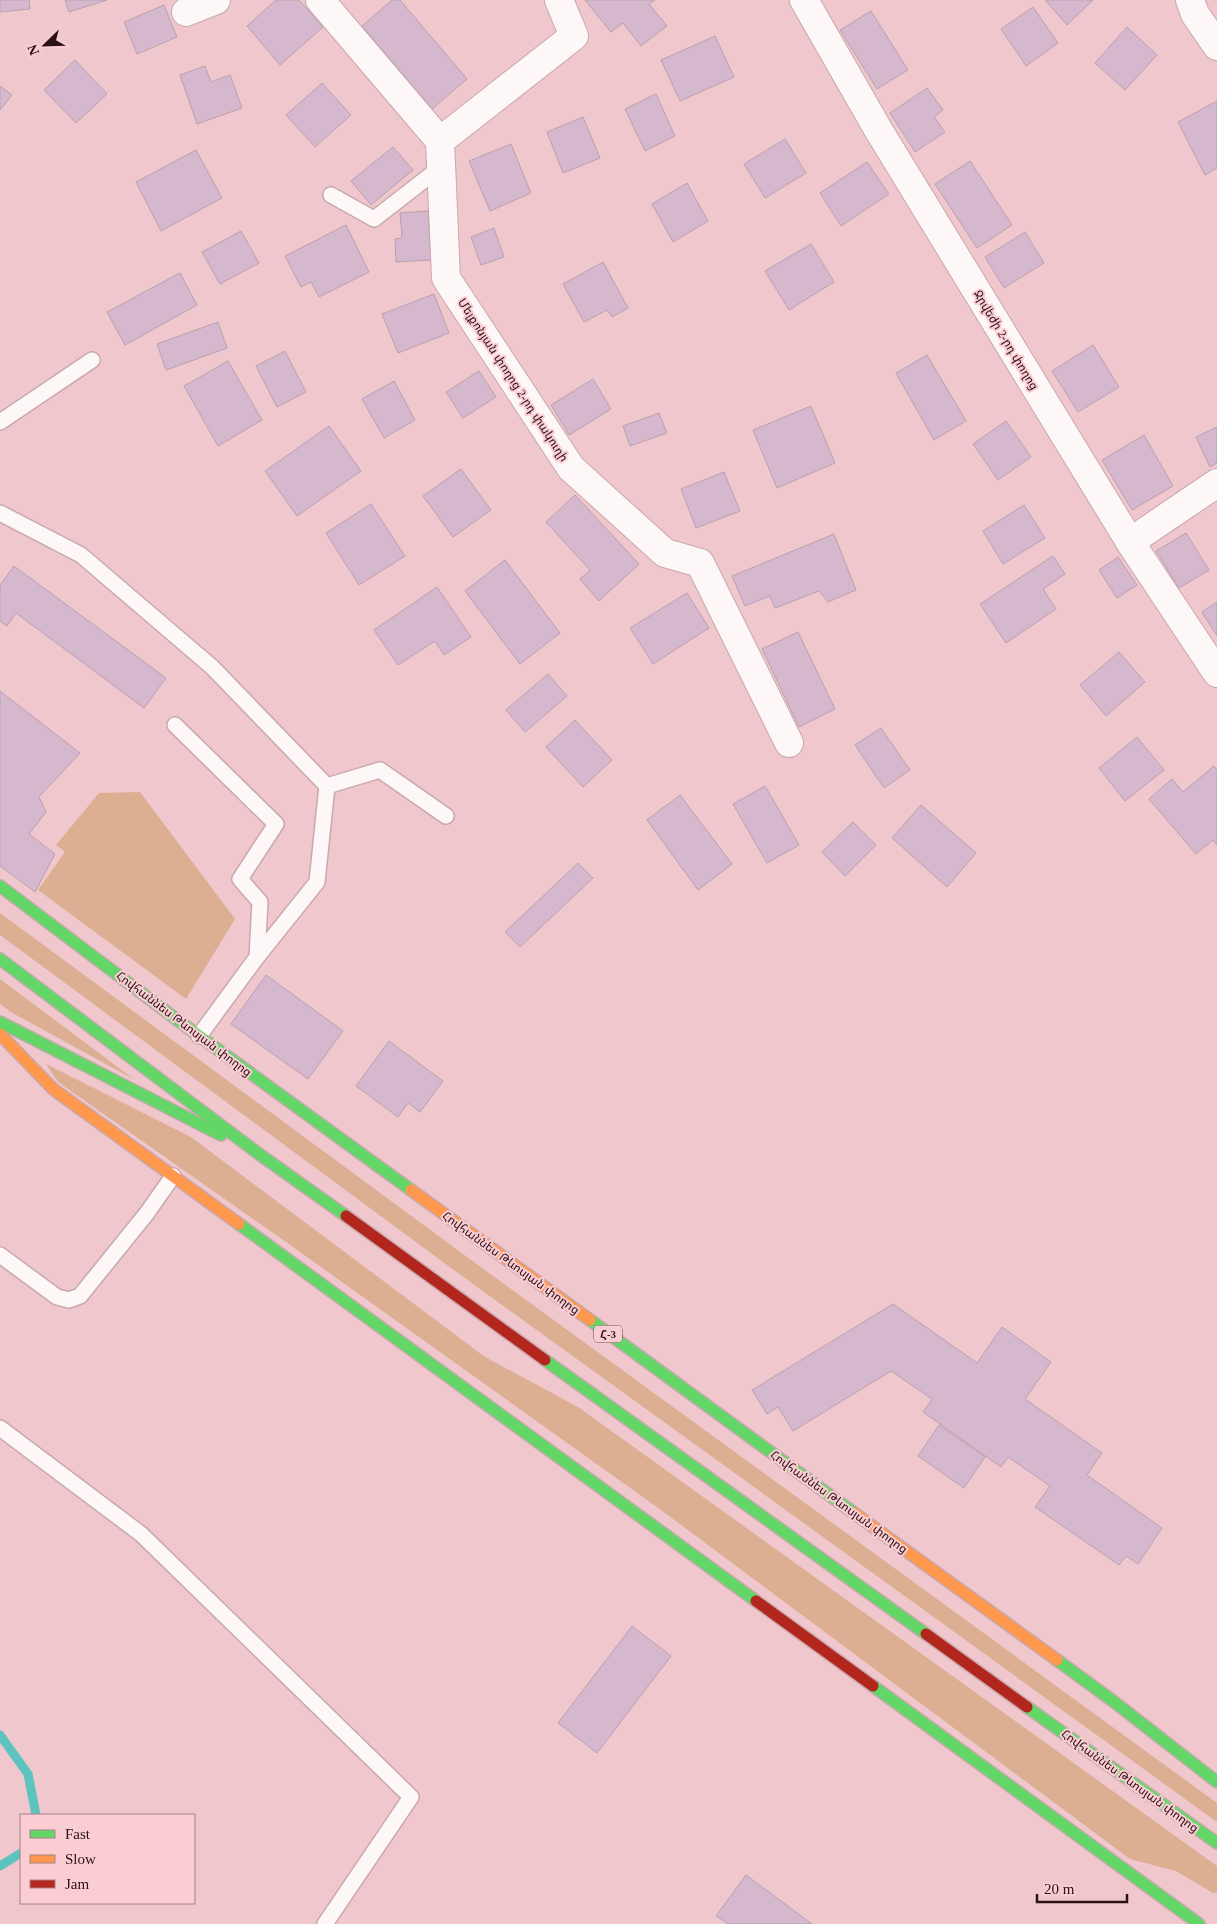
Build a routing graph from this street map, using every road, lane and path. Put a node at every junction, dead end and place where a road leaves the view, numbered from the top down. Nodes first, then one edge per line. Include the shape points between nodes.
1 (216, 0) edge
2 (320, 0) edge
3 (559, 0) edge
4 (804, 0) edge
5 (1190, 0) edge
6 (186, 12) dead end
7 (1217, 46) edge
8 (441, 154) junction
9 (331, 195) dead end
10 (92, 360) dead end
11 (0, 422) edge
12 (1217, 483) edge
13 (0, 513) edge
14 (1130, 542) junction
15 (1217, 673) edge
16 (174, 725) dead end
17 (789, 743) dead end
18 (327, 786) junction
19 (446, 816) dead end
20 (0, 886) edge
21 (257, 957) junction
22 (0, 959) edge
23 (0, 1022) edge
24 (0, 1034) edge
25 (199, 1036) junction
26 (259, 1154) junction
27 (173, 1176) junction
28 (0, 1256) edge
29 (0, 1428) edge
30 (1217, 1782) edge
31 (1217, 1843) edge
32 (325, 1924) edge
33 (1199, 1924) edge

1 - 6 street
2 - 8 street
3 - 8 street via 574,36
4 - 14 street, Ջրվեժի 2-րդ փողոց via 879,131
5 - 7 street via 1194,14
8 - 9 lane via 374,219
8 - 17 street, Մելքոնյան փողոց 2-րդ փակուղի via 446,278 571,468 665,553 700,564
10 - 11 lane
12 - 14 street
13 - 18 lane via 81,555 212,667
14 - 15 street, Ջրվեժի 2-րդ փողոց
16 - 21 lane via 276,824 240,879 260,902
18 - 19 lane via 380,770
18 - 21 lane via 317,882
20 - 25 main road, Հովհաննես Թևոսյան փողոց / Հ-3
21 - 25 lane
22 - 26 main road, Հովհաննես Թևոսյան փողոց
23 - 26 main road
24 - 27 main road via 53,1089
25 - 30 main road, Հովհաննես Թևոսյան փողոց / Հ-3 via 1097,1689
26 - 31 main road, Հովհաննես Թևոսյան փողոց
27 - 28 lane via 80,1296 69,1300 57,1297
27 - 33 main road
29 - 32 lane via 141,1534 411,1797

